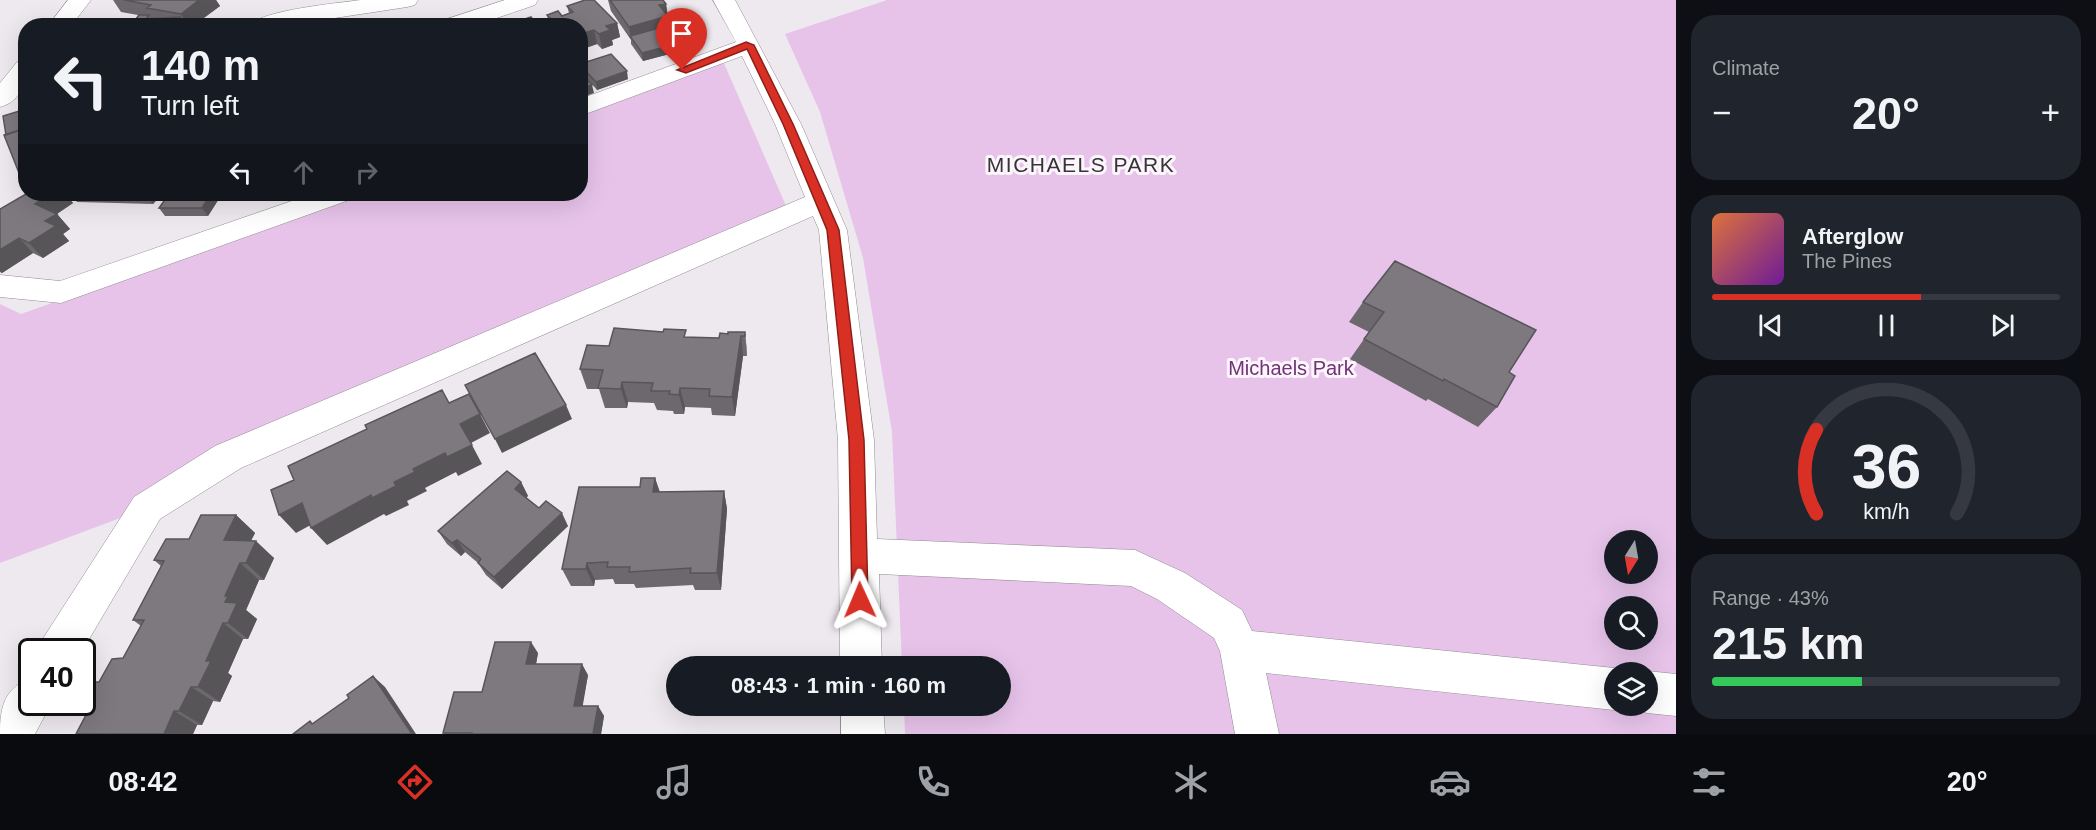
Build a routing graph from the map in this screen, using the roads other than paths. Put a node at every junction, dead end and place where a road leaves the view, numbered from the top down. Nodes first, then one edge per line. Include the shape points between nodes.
1 (80, 0) edge
2 (407, 0) edge
3 (527, 0) edge
4 (723, 0) edge
5 (65, 18) edge
6 (285, 18) edge
7 (473, 18) edge
8 (749, 45) junction
9 (18, 78) edge
10 (0, 99) edge
11 (588, 105) edge
12 (319, 201) edge
13 (822, 201) junction
14 (0, 286) edge
15 (859, 556) junction
16 (67, 638) edge
17 (1240, 650) junction
18 (861, 656) edge
19 (1604, 688) edge
20 (1658, 693) edge
21 (1676, 695) edge
22 (21, 716) edge
23 (862, 716) edge
24 (10, 734) edge
25 (863, 734) edge
26 (1257, 734) edge

1 - 5 street
2 - 6 street
3 - 7 street
4 - 8 street
8 - 11 street
8 - 13 street
9 - 10 street
12 - 14 street via 61,292
13 - 15 street via 833,230 856,440
13 - 16 street via 228,457 147,508
15 - 17 street via 1136,568 1171,586 1227,624
15 - 18 street
17 - 19 street
17 - 26 street
20 - 21 street
22 - 24 street
23 - 25 street

